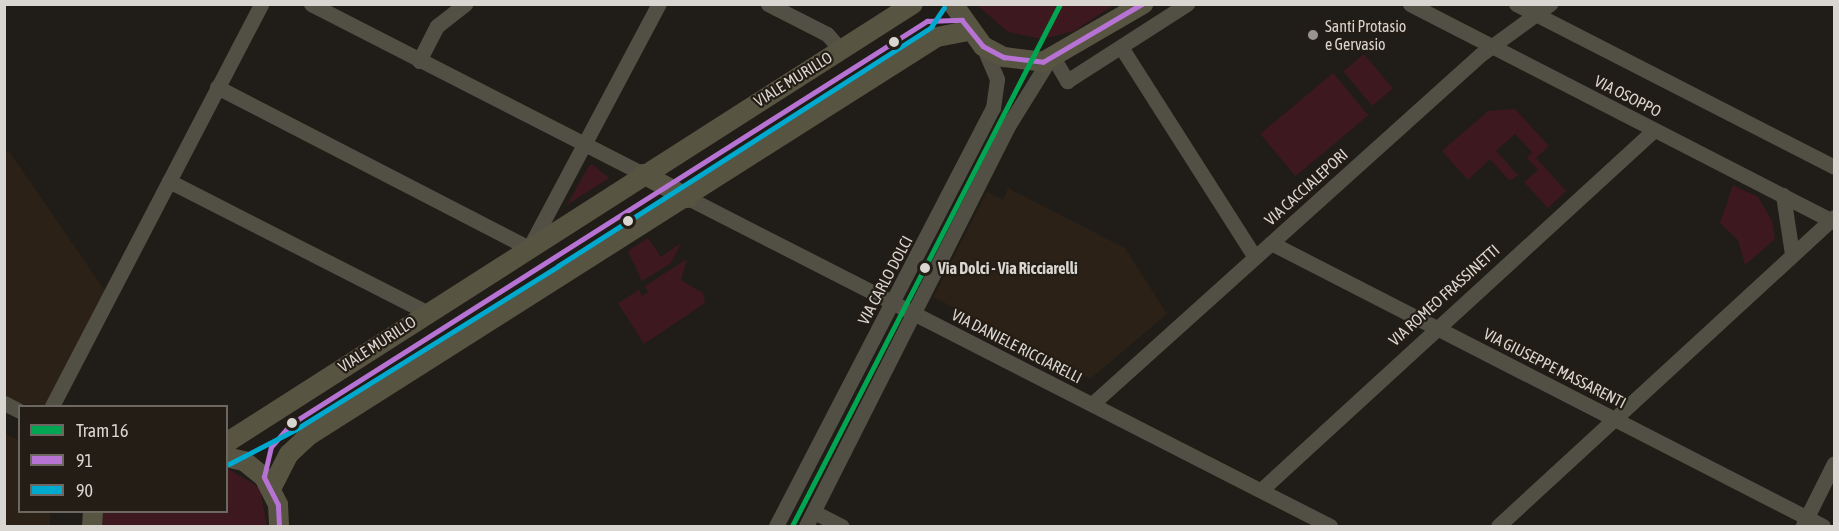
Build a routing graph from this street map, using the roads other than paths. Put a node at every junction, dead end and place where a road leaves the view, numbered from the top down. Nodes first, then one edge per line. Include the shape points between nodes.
1 (261, 4) edge
2 (311, 4) edge
3 (465, 4) edge
4 (659, 4) edge
5 (768, 4) edge
6 (913, 4) edge
7 (1143, 4) edge
8 (1187, 4) edge
9 (1410, 4) edge
10 (1516, 4) edge
11 (1550, 4) edge
12 (1537, 15) junction
13 (961, 18) edge
14 (983, 46) junction
15 (1492, 46) junction
16 (1121, 47) junction
17 (841, 50) junction
18 (1051, 60) junction
19 (419, 61) junction
20 (217, 87) junction
21 (1654, 129) junction
22 (588, 145) junction
23 (1834, 167) edge
24 (643, 174) junction
25 (169, 181) junction
26 (1783, 195) junction
27 (688, 198) junction
28 (1833, 219) edge
29 (1270, 243) junction
30 (529, 248) junction
31 (1792, 254) junction
32 (1255, 257) junction
33 (894, 303) junction
34 (426, 312) junction
35 (915, 314) junction
36 (1436, 327) junction
37 (4, 404) edge
38 (1092, 404) junction
39 (53, 405) edge
40 (18, 410) edge
41 (1616, 419) junction
42 (228, 442) edge
43 (228, 458) edge
44 (1834, 464) edge
45 (272, 487) junction
46 (1261, 490) junction
47 (814, 512) junction
48 (1804, 522) edge
49 (280, 526) edge
50 (776, 526) edge
51 (806, 526) edge
52 (842, 526) edge
53 (1330, 526) edge
54 (1498, 526) edge
55 (1823, 526) edge

1 - 20 street
2 - 19 street
3 - 19 street via 437,26
4 - 22 street, VIALE MURILLO
5 - 17 street via 826,34
6 - 17 main road, VIALE MURILLO
7 - 18 main road
8 - 16 street
9 - 15 street, VIA OSOPPO
10 - 12 street, VIA OSOPPO
11 - 12 street, VIA CACCIALEPORI
12 - 15 street, VIA CACCIALEPORI
12 - 23 street, VIA OSOPPO
13 - 14 main road
13 - 27 main road
14 - 18 main road via 1024,61
14 - 33 street, VIA CARLO DOLCI via 997,79 997,99
15 - 21 street, VIA OSOPPO
15 - 29 street, VIA CACCIALEPORI
16 - 18 street via 1067,81
16 - 32 street
17 - 24 main road, VIALE MURILLO
18 - 35 street via 1022,101
19 - 22 street
20 - 25 street
20 - 30 street
21 - 26 street, VIA OSOPPO
21 - 36 street, VIA ROMEO FRASSINETTI
22 - 24 street
22 - 30 street, VIALE MURILLO
24 - 27 main road
24 - 30 main road, VIALE MURILLO
25 - 34 street
25 - 39 street
26 - 28 street, VIA OSOPPO
26 - 31 street
27 - 33 street, VIA DANIELE RICCIARELLI
27 - 45 main road via 308,436 289,454
28 - 31 street
29 - 32 street, VIA CACCIALEPORI
29 - 36 street, VIA GIUSEPPE MASSARENTI
30 - 34 main road, VIALE MURILLO
31 - 41 street
32 - 38 street, VIA CACCIALEPORI
33 - 35 street, VIA DANIELE RICCIARELLI
33 - 50 street, VIA CARLO DOLCI
34 - 42 main road, VIALE MURILLO
35 - 38 street, VIA DANIELE RICCIARELLI
35 - 47 street
36 - 41 street, VIA GIUSEPPE MASSARENTI
36 - 46 street, VIA ROMEO FRASSINETTI
37 - 40 street
38 - 46 street, VIA DANIELE RICCIARELLI
41 - 48 street, VIA GIUSEPPE MASSARENTI
41 - 54 street
43 - 45 main road via 256,468
44 - 48 street
45 - 49 main road
46 - 53 street, VIA DANIELE RICCIARELLI
47 - 51 street
47 - 52 street
48 - 55 street, VIA GIUSEPPE MASSARENTI

